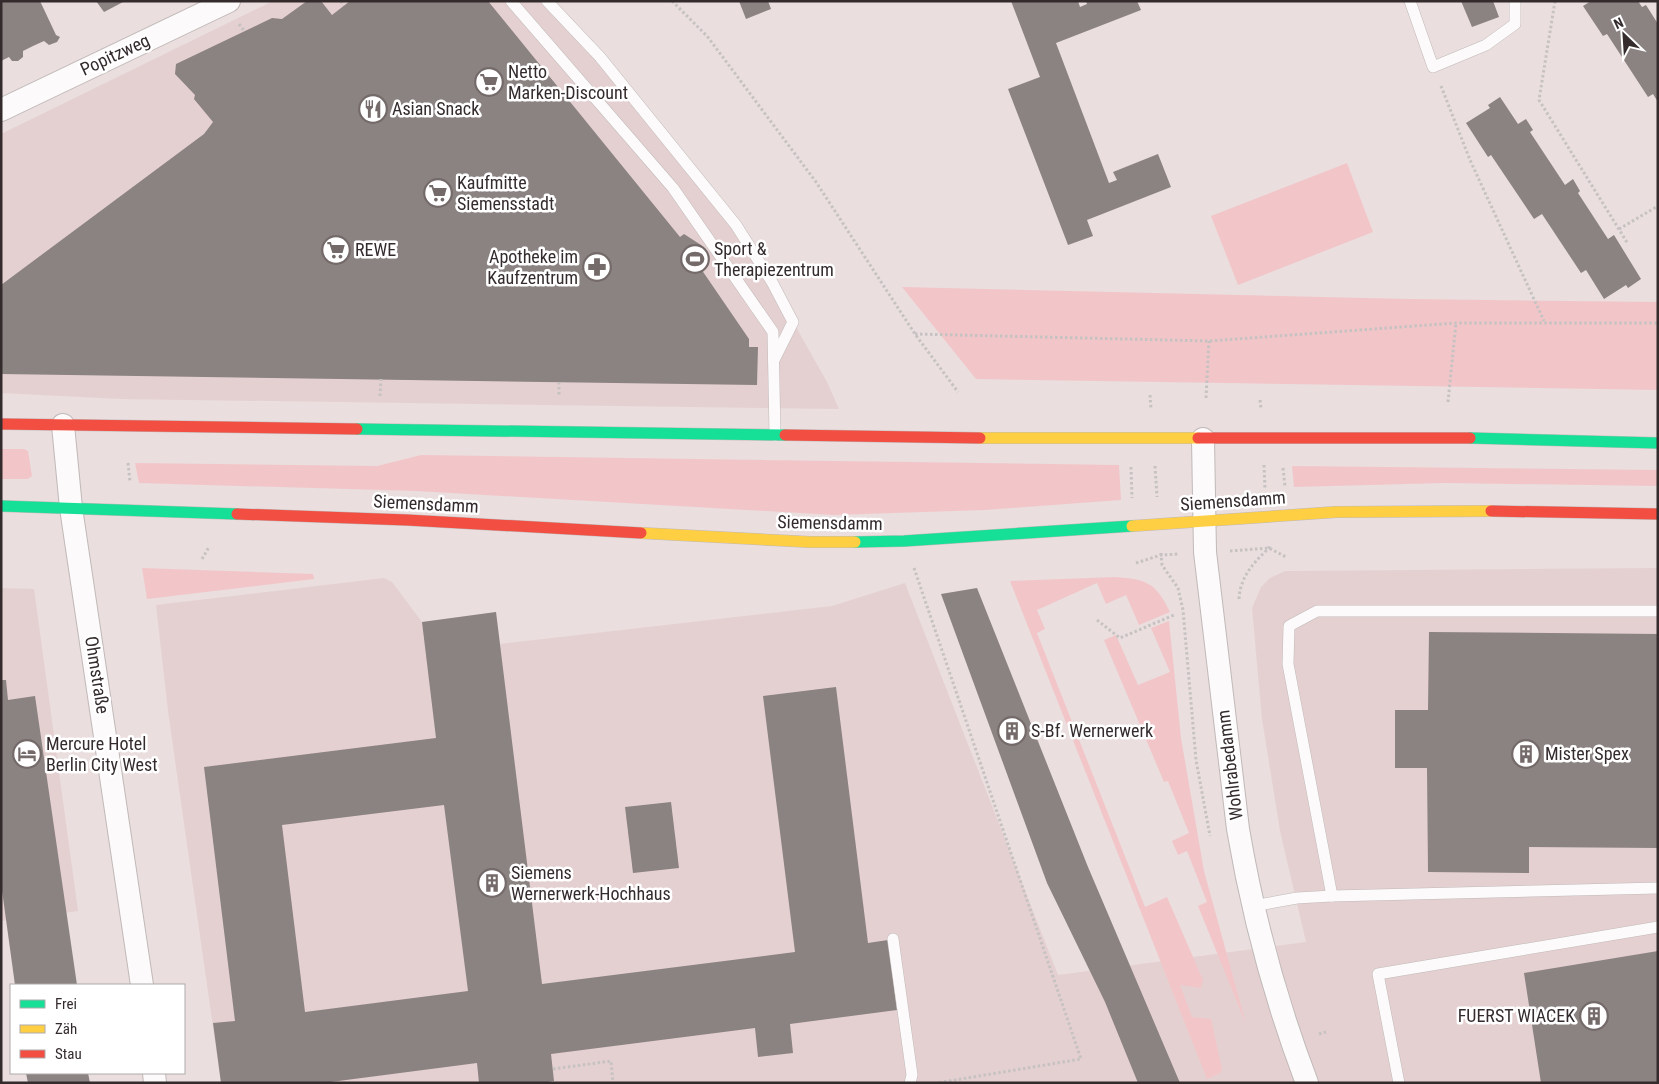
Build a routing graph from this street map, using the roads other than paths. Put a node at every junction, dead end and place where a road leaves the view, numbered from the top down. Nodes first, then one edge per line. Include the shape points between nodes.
1 (229, 1) edge
2 (511, 1) edge
3 (1410, 1) edge
4 (1515, 1) edge
5 (549, 3) edge
6 (1, 110) edge
7 (774, 362) junction
8 (1, 424) edge
9 (62, 425) junction
10 (776, 435) junction
11 (1203, 439) junction
12 (1658, 443) edge
13 (1, 506) edge
14 (71, 508) junction
15 (1658, 514) edge
16 (1203, 520) junction
17 (1658, 611) edge
18 (1658, 888) edge
19 (1332, 896) junction
20 (1253, 906) junction
21 (1658, 927) edge
22 (893, 939) dead end
23 (142, 984) edge
24 (1304, 1082) edge
25 (910, 1083) edge
26 (1399, 1083) edge

1 - 6 street, Popitzweg
2 - 7 lane via 673,188 773,332
3 - 4 lane via 1433,67 1486,45 1515,24
5 - 7 lane via 600,57 736,225 772,282 793,322
7 - 10 lane
8 - 9 main road
9 - 10 main road
9 - 14 street, Ohmstraße
10 - 11 main road
11 - 12 main road via 1452,438
11 - 16 street, Wohlrabedamm
13 - 14 main road, Siemensdamm
14 - 16 main road, Siemensdamm via 407,520 800,542 904,541
14 - 23 street, Ohmstraße
15 - 16 main road, Siemensdamm via 1396,511
16 - 20 street, Wohlrabedamm via 1238,829
17 - 19 lane via 1317,611 1289,626 1288,664
18 - 19 lane
19 - 20 lane
20 - 24 street, Wohlrabedamm via 1275,995
21 - 26 lane via 1378,974
22 - 25 lane via 912,1075

